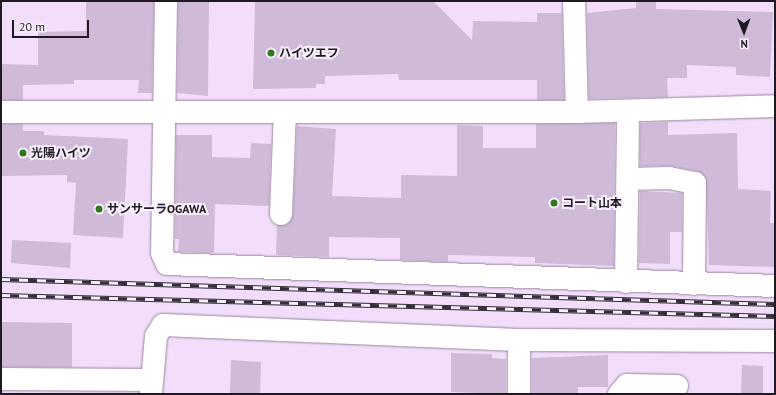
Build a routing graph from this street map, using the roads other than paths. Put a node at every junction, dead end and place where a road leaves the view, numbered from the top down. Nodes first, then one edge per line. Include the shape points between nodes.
1 (166, 1) edge
2 (574, 1) edge
3 (775, 106) edge
4 (628, 111) junction
5 (1, 112) edge
6 (164, 112) junction
7 (285, 112) junction
8 (577, 112) junction
9 (628, 179) junction
10 (281, 214) dead end
11 (626, 282) junction
12 (694, 284) junction
13 (775, 286) edge
14 (519, 340) junction
15 (775, 341) edge
16 (1, 379) edge
17 (677, 386) dead end
18 (152, 387) edge
19 (519, 394) edge
20 (619, 394) edge

1 - 6 street
2 - 8 street
3 - 4 street
4 - 8 street
4 - 9 street
5 - 6 street
6 - 7 street
6 - 11 street via 162,253 167,264
7 - 8 street
7 - 10 street
9 - 11 street
9 - 12 street via 669,178 695,183
11 - 12 street
12 - 13 street
14 - 15 street
14 - 18 street via 163,325 156,336
14 - 19 street
16 - 18 street
17 - 20 street via 627,384

